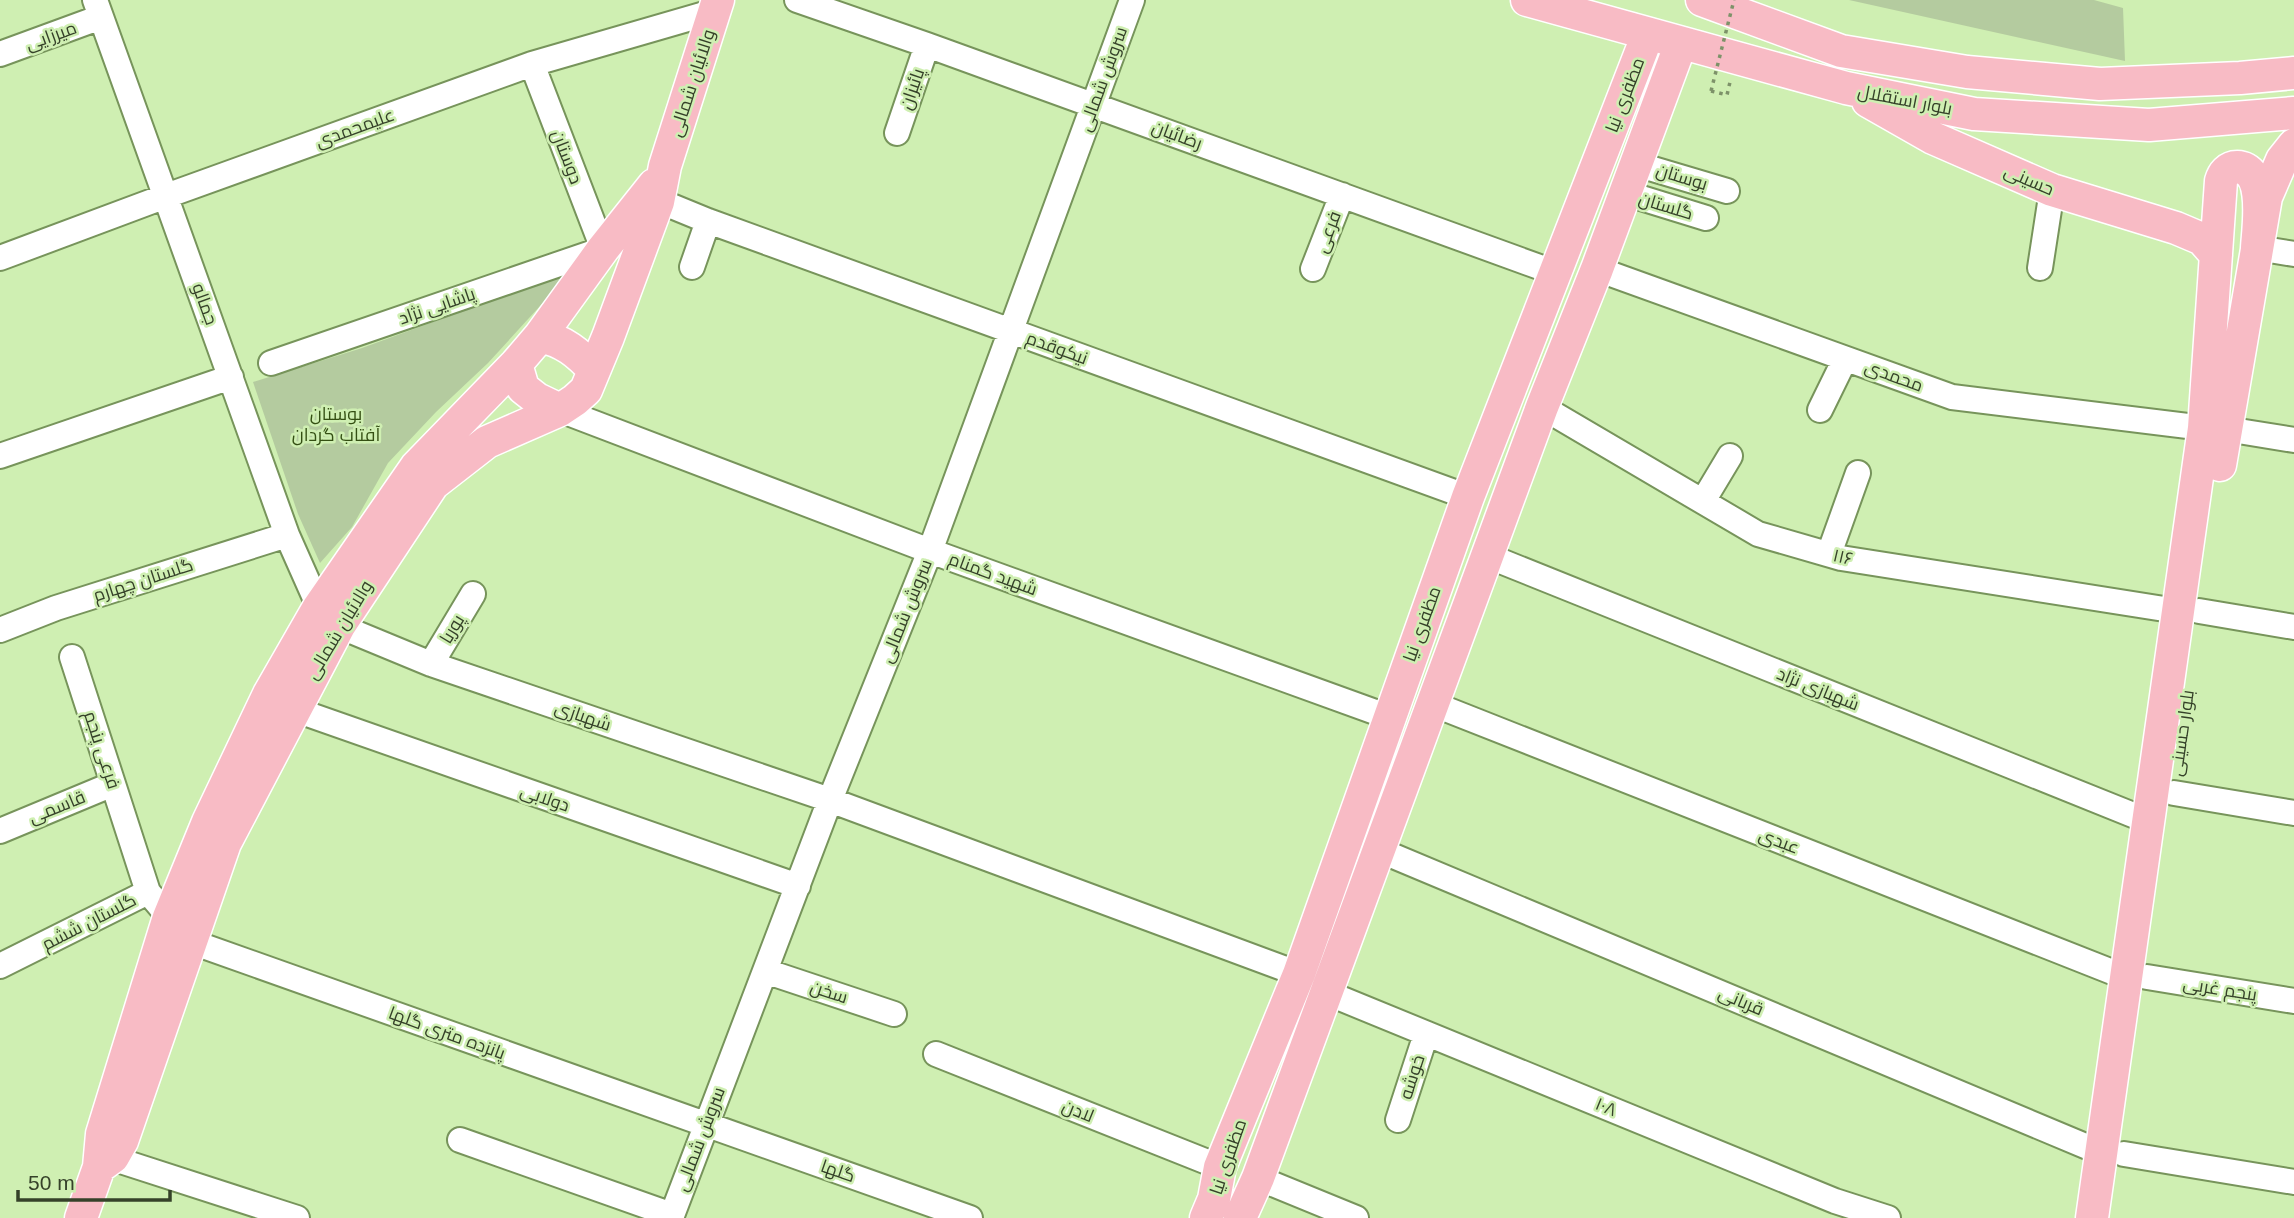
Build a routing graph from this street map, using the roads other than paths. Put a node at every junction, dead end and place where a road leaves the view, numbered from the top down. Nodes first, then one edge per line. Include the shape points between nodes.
1 (797, 0) edge
2 (1132, 0) edge
3 (1527, 0) edge
4 (1718, 1) edge
5 (716, 5) edge
6 (98, 9) edge
7 (1648, 34) junction
8 (1681, 43) junction
9 (927, 45) junction
10 (0, 54) edge
11 (532, 64) junction
12 (2294, 73) edge
13 (2147, 83) junction
14 (1846, 88) junction
15 (1661, 96) junction
16 (1624, 98) junction
17 (1094, 105) junction
18 (2294, 113) edge
19 (2149, 125) junction
20 (897, 134) dead end
21 (2294, 145) edge
22 (1636, 164) junction
23 (1727, 191) dead end
24 (2052, 191) junction
25 (1625, 193) junction
26 (1342, 195) junction
27 (166, 196) junction
28 (652, 199) junction
29 (1706, 218) dead end
30 (708, 221) junction
31 (2257, 248) junction
32 (603, 249) junction
33 (2294, 254) edge
34 (2216, 255) junction
35 (0, 258) edge
36 (692, 267) dead end
37 (2040, 268) dead end
38 (1313, 269) dead end
39 (1597, 269) junction
40 (1556, 273) junction
41 (1011, 331) junction
42 (540, 336) junction
43 (1845, 359) junction
44 (271, 363) dead end
45 (516, 364) junction
46 (594, 370) junction
47 (231, 377) junction
48 (1542, 407) junction
49 (559, 410) junction
50 (1820, 410) dead end
51 (2215, 428) junction
52 (2294, 440) edge
53 (0, 456) edge
54 (1730, 456) dead end
55 (1857, 473) dead end
56 (1468, 497) junction
57 (1703, 501) junction
58 (288, 534) junction
59 (930, 551) junction
60 (1829, 554) junction
61 (1488, 556) junction
62 (473, 594) dead end
63 (2188, 611) junction
64 (329, 616) junction
65 (2294, 627) edge
66 (0, 630) edge
67 (72, 657) dead end
68 (431, 664) junction
69 (1433, 704) junction
70 (293, 709) junction
71 (1389, 717) junction
72 (113, 784) junction
73 (2174, 793) junction
74 (830, 800) junction
75 (2294, 813) edge
76 (2148, 821) junction
77 (0, 831) edge
78 (1379, 850) junction
79 (798, 886) junction
80 (148, 892) junction
81 (169, 917) junction
82 (190, 941) junction
83 (0, 966) edge
84 (765, 971) junction
85 (1299, 974) junction
86 (2136, 977) junction
87 (1325, 992) junction
88 (2294, 1001) edge
89 (894, 1014) dead end
90 (1426, 1034) junction
91 (936, 1054) dead end
92 (1398, 1120) dead end
93 (705, 1124) junction
94 (460, 1140) dead end
95 (2113, 1153) junction
96 (104, 1159) junction
97 (1220, 1167) junction
98 (1258, 1178) junction
99 (2294, 1182) edge
100 (671, 1217) edge
101 (81, 1218) edge
102 (297, 1218) edge
103 (970, 1218) edge
104 (1196, 1218) edge
105 (1206, 1218) edge
106 (1240, 1218) edge
107 (1246, 1218) edge
108 (1356, 1218) edge
109 (1888, 1218) edge
110 (2092, 1218) edge
111 (2114, 1218) edge

1 - 9 street, رضائیان
2 - 17 street, سروش شمالی
3 - 7 main road, بلوار استقلال
4 - 13 main road, بلوار استقلال via 1841,51 1967,72 2100,84
5 - 11 street, علیمحمدی
5 - 28 main road, والائیان شمالی
6 - 10 street, میرزایی
6 - 27 street, جمالو
7 - 8 main road, بلوار استقلال
7 - 16 main road, مظفری نیا
8 - 14 main road, بلوار استقلال
8 - 15 main road, مظفری نیا
9 - 17 street, رضائیان
9 - 20 street, پائیزان
11 - 27 street, علیمحمدی
11 - 32 street, دوستان
12 - 13 main road, بلوار استقلال
13 - 19 main road
14 - 19 main road, بلوار استقلال via 1974,114
14 - 24 main road, حسینی via 1933,138
15 - 16 main road via 1657,84 1648,79
15 - 22 main road, مظفری نیا
16 - 40 main road, مظفری نیا
17 - 26 street, رضائیان
17 - 41 street, سروش شمالی
18 - 19 main road, بلوار استقلال
21 - 31 main road via 2266,197
22 - 23 street, بوستان
22 - 25 main road, مظفری نیا
24 - 34 main road, حسینی via 2176,228 2202,239
24 - 37 street
25 - 29 street, گلستان
25 - 39 main road, مظفری نیا
26 - 38 street, فرعی
26 - 40 street, رضائیان
27 - 35 street, علیمحمدی
27 - 47 street, جمالو
28 - 30 street, نیکوقدم
28 - 32 main road, والائیان شمالی
28 - 46 main road, والائیان شمالی
30 - 36 street
30 - 41 street, نیکوقدم
31 - 33 street
31 - 34 main road, بلوار حسینی via 2258,187 2245,169 2236,167 2228,169 2221,181
31 - 51 main road, بلوار حسینی
32 - 42 main road, والائیان شمالی
32 - 44 street, پاشایی نژاد
34 - 51 main road, بلوار حسینی
39 - 43 street, محمدی
39 - 48 main road, مظفری نیا
40 - 56 main road, مظفری نیا
41 - 56 street, نیکوقدم
41 - 59 street, سروش شمالی
42 - 45 main road, والائیان شمالی
42 - 46 main road via 578,352
43 - 50 street
43 - 51 street, محمدی via 1952,397
45 - 49 main road via 523,388
45 - 64 main road, والائیان شمالی via 416,467
46 - 49 main road, والائیان شمالی via 586,390
47 - 53 street
47 - 58 street, جمالو
48 - 57 street, ۱۱۶
48 - 61 main road, مظفری نیا
49 - 59 street, شهید گمنام
49 - 64 main road, والائیان شمالی via 487,442 433,484
51 - 52 street, محمدی
51 - 63 main road, بلوار حسینی
54 - 57 street
55 - 60 street
56 - 71 main road, مظفری نیا
57 - 60 street, ۱۱۶ via 1758,534
58 - 64 street, جمالو
58 - 66 street, گلستان چهارم
59 - 71 street, شهید گمنام
59 - 74 street, سروش شمالی
60 - 63 street, ۱۱۶
61 - 69 main road, مظفری نیا
61 - 76 street, شهبازی نژاد
62 - 68 street, پوریا
63 - 65 street, ۱۱۶
63 - 73 main road, بلوار حسینی
63 - 76 main road, بلوار حسینی
64 - 68 street, شهبازی
64 - 70 main road, والائیان شمالی
64 - 81 main road, والائیان شمالی via 269,694
67 - 72 street, فرعی پنجم
68 - 74 street, شهبازی
69 - 78 main road, مظفری نیا
69 - 86 street, عبدی
70 - 79 street, دولابی
70 - 82 main road, والائیان شمالی via 225,842
71 - 85 main road, مظفری نیا
72 - 77 street, قاسمی
72 - 80 street, فرعی پنجم
73 - 75 street
73 - 86 main road, بلوار حسینی
74 - 79 street, سروش شمالی
74 - 85 street, شهبازی
76 - 86 main road, بلوار حسینی
78 - 87 main road, مظفری نیا
78 - 95 street, قربانی
79 - 84 street, سروش شمالی
80 - 81 street, گلستان ششم
80 - 83 street, گلستان ششم
81 - 96 main road, والائیان شمالی via 102,1134
82 - 93 street, پانزده متری گلها
82 - 96 main road, والائیان شمالی via 122,1141
84 - 89 street, سخن
84 - 93 street, سروش شمالی
85 - 97 main road, مظفری نیا
86 - 88 street, پنجم غربی
86 - 95 main road, بلوار حسینی
87 - 90 street, ۱۰۸
87 - 98 main road, مظفری نیا
90 - 92 street, خوشه
90 - 109 street, ۱۰۸ via 1835,1202
91 - 97 street, لادن
93 - 100 street, سروش شمالی
93 - 103 street, گلها
94 - 100 street
95 - 99 street, قربانی
95 - 110 main road, بلوار حسینی
95 - 111 main road, بلوار حسینی
96 - 101 main road, والائیان شمالی
96 - 102 street
97 - 104 main road
97 - 105 main road, مظفری نیا
98 - 106 main road, مظفری نیا
98 - 107 main road
98 - 108 street

